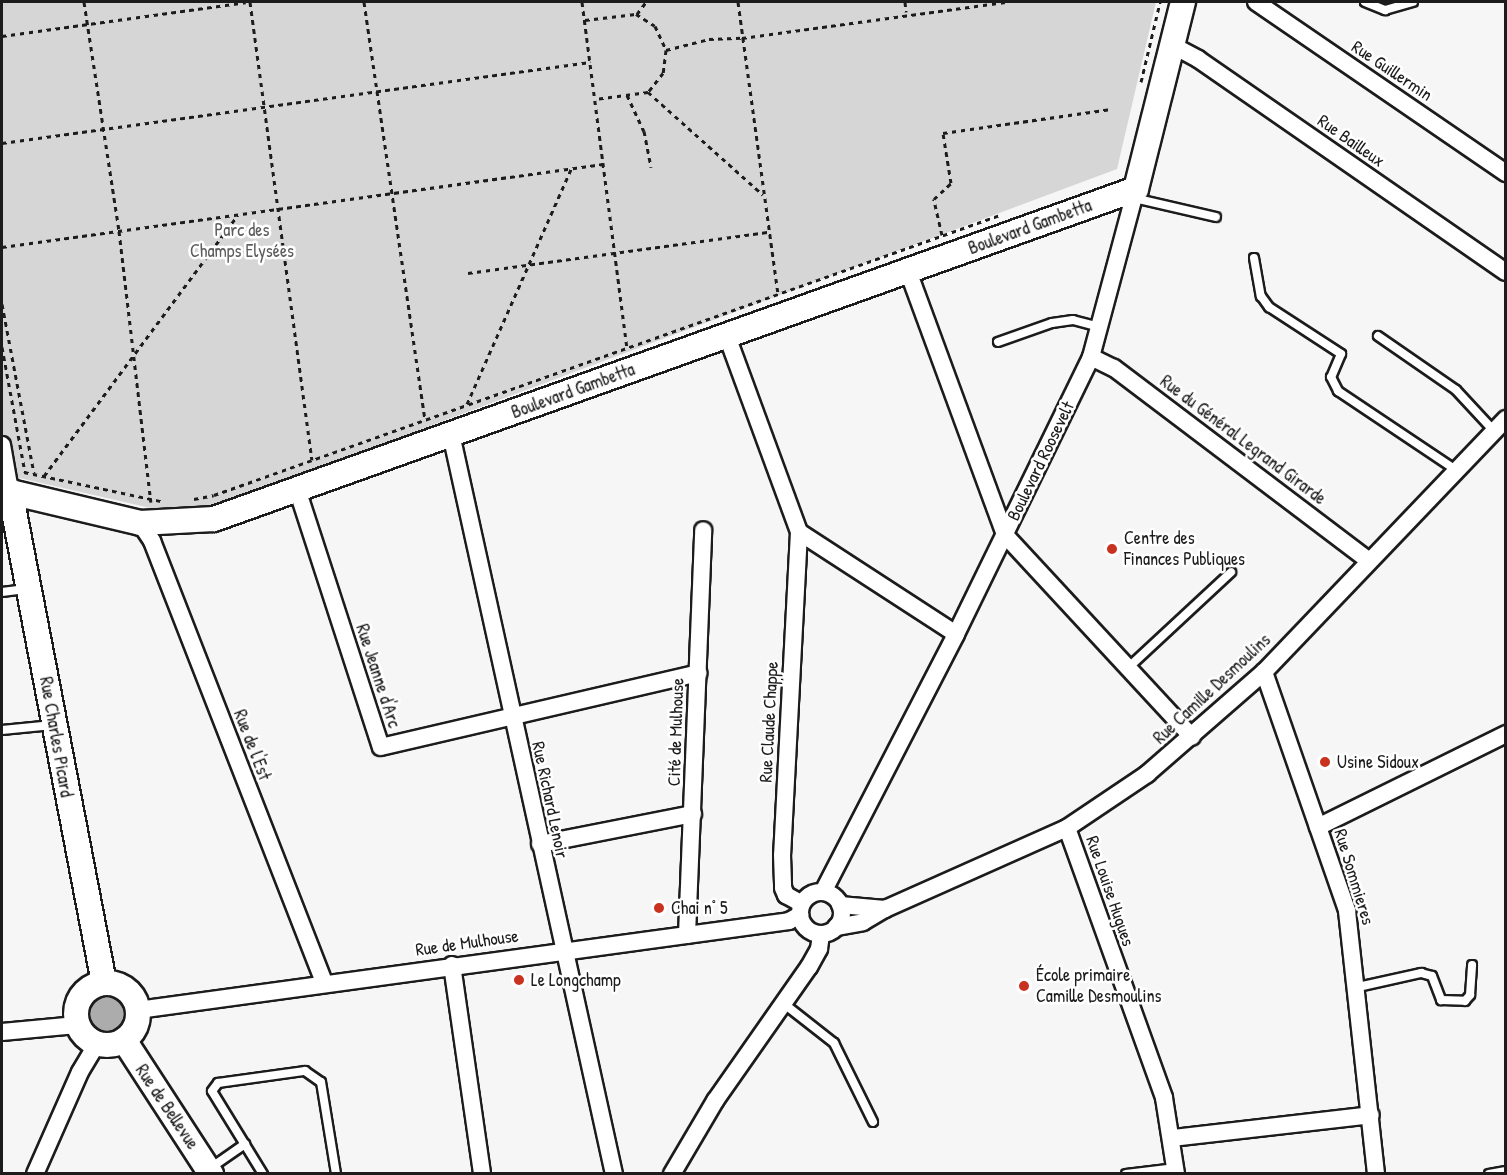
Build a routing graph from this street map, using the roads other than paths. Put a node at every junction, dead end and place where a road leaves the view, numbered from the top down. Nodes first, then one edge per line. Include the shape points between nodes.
1 (1183, 2) edge
2 (1256, 2) edge
3 (1365, 2) edge
4 (1413, 2) edge
5 (1172, 45) junction
6 (1506, 173) edge
7 (1135, 193) junction
8 (1216, 217) dead end
9 (1254, 258) dead end
10 (908, 271) junction
11 (1506, 272) edge
12 (1099, 327) junction
13 (727, 336) junction
14 (1378, 336) dead end
15 (998, 342) dead end
16 (1091, 357) junction
17 (1506, 419) edge
18 (1494, 431) junction
19 (435, 432) junction
20 (2, 445) edge
21 (1456, 470) junction
22 (307, 478) junction
23 (6, 483) edge
24 (149, 523) junction
25 (703, 530) dead end
26 (799, 532) junction
27 (1005, 535) junction
28 (1368, 560) junction
29 (1231, 572) dead end
30 (28, 589) junction
31 (2, 592) edge
32 (956, 634) junction
33 (1130, 666) junction
34 (1264, 672) junction
35 (698, 673) junction
36 (512, 716) junction
37 (54, 725) junction
38 (2, 730) edge
39 (1506, 734) edge
40 (1192, 737) junction
41 (693, 814) junction
42 (1318, 827) junction
43 (1067, 828) junction
44 (540, 844) junction
45 (823, 892) junction
46 (840, 905) junction
47 (885, 909) junction
48 (801, 910) junction
49 (829, 930) junction
50 (687, 935) junction
51 (563, 949) junction
52 (452, 965) junction
53 (1472, 965) dead end
54 (104, 983) junction
55 (324, 983) junction
56 (1358, 987) junction
57 (783, 1003) junction
58 (138, 1010) junction
59 (77, 1025) junction
60 (2, 1032) edge
61 (124, 1040) junction
62 (97, 1044) junction
63 (1371, 1115) junction
64 (873, 1122) dead end
65 (1173, 1138) junction
66 (245, 1144) junction
67 (210, 1171) edge
68 (1176, 1171) edge
69 (1506, 1171) edge
70 (35, 1173) edge
71 (263, 1173) edge
72 (336, 1173) edge
73 (482, 1173) edge
74 (614, 1173) edge
75 (672, 1173) edge
76 (1126, 1173) edge
77 (1377, 1173) edge
78 (1489, 1173) edge

1 - 5 main road, Boulevard Roosevelt
2 - 6 street, Rue Guillermin
3 - 4 lane via 1385,10
5 - 7 main road, Boulevard Roosevelt
5 - 11 street, Rue Bailleux via 1198,58
7 - 8 lane
7 - 10 main road, Boulevard Gambetta via 944,246
7 - 12 street, Boulevard Roosevelt
9 - 21 lane via 1261,296 1269,307 1341,354 1331,377 1338,391
10 - 13 main road, Boulevard Gambetta via 779,305
10 - 27 street
12 - 15 lane via 1073,320 1052,323
12 - 16 street, Boulevard Roosevelt
13 - 19 main road, Boulevard Gambetta via 629,358
13 - 26 street
14 - 18 lane via 1456,390
16 - 27 street, Boulevard Roosevelt
16 - 28 street, Rue du Général Legrand Girarde via 1114,368
17 - 18 street, Rue Camille Desmoulins
18 - 21 street, Rue Camille Desmoulins
19 - 22 main road, Boulevard Gambetta
19 - 36 street, Rue Richard Lenoir
20 - 23 street
21 - 28 street, Rue Camille Desmoulins
22 - 24 main road, Boulevard Gambetta via 214,519
22 - 36 street, Rue Jeanne d'Arc via 381,747
23 - 24 main road, Boulevard Gambetta via 38,487
23 - 30 main road, Rue Charles Picard
24 - 55 street, Rue de l'Est via 152,541
25 - 35 street, Cité de Mulhouse
26 - 32 street
26 - 48 street, Rue Claude Chappe via 782,855 783,888
27 - 32 street, Boulevard Roosevelt
27 - 33 street
28 - 34 street, Rue Camille Desmoulins
29 - 33 lane
30 - 31 lane
30 - 37 main road, Rue Charles Picard
32 - 45 street, Boulevard Roosevelt
33 - 40 street
34 - 40 street, Rue Camille Desmoulins
34 - 42 street, Rue Sommieres
35 - 36 street
35 - 41 street, Cité de Mulhouse
36 - 44 street, Rue Richard Lenoir
37 - 38 lane
37 - 54 main road, Rue Charles Picard
39 - 42 street
40 - 43 street, Rue Camille Desmoulins via 1147,774
41 - 44 street
41 - 50 street, Cité de Mulhouse
42 - 56 street, Rue Sommieres via 1347,911
43 - 47 street, Rue Camille Desmoulins
43 - 65 street, Rue Louise Hugues via 1164,1098
44 - 51 street, Rue Richard Lenoir
45 - 46 street
45 - 48 street via 811,895
46 - 47 street, Rue Camille Desmoulins
46 - 49 street via 842,917
47 - 49 street, Rue Camille Desmoulins via 856,925
48 - 49 street via 805,926
48 - 50 street, Rue de Mulhouse via 789,921
49 - 57 street
50 - 51 street, Rue de Mulhouse
51 - 52 street, Rue de Mulhouse
51 - 74 street, Rue Richard Lenoir
52 - 55 street, Rue de Mulhouse
52 - 73 street
53 - 56 lane via 1470,995 1465,1000 1441,1000 1432,976 1421,973
54 - 58 main road via 130,993
54 - 59 main road via 87,990 80,998
55 - 58 street, Rue de Mulhouse
56 - 63 street, Rue Sommieres
57 - 64 lane via 834,1043
57 - 75 street via 715,1101
58 - 61 main road via 135,1027
59 - 60 street
59 - 62 main road
61 - 62 main road
61 - 67 main road, Rue de Bellevue
62 - 70 street via 80,1072
63 - 65 street
63 - 77 street, Rue Sommieres
65 - 68 street, Rue Louise Hugues
66 - 67 lane
66 - 71 lane
66 - 72 lane via 214,1097 215,1087 311,1072 321,1082
68 - 76 lane
69 - 78 lane

